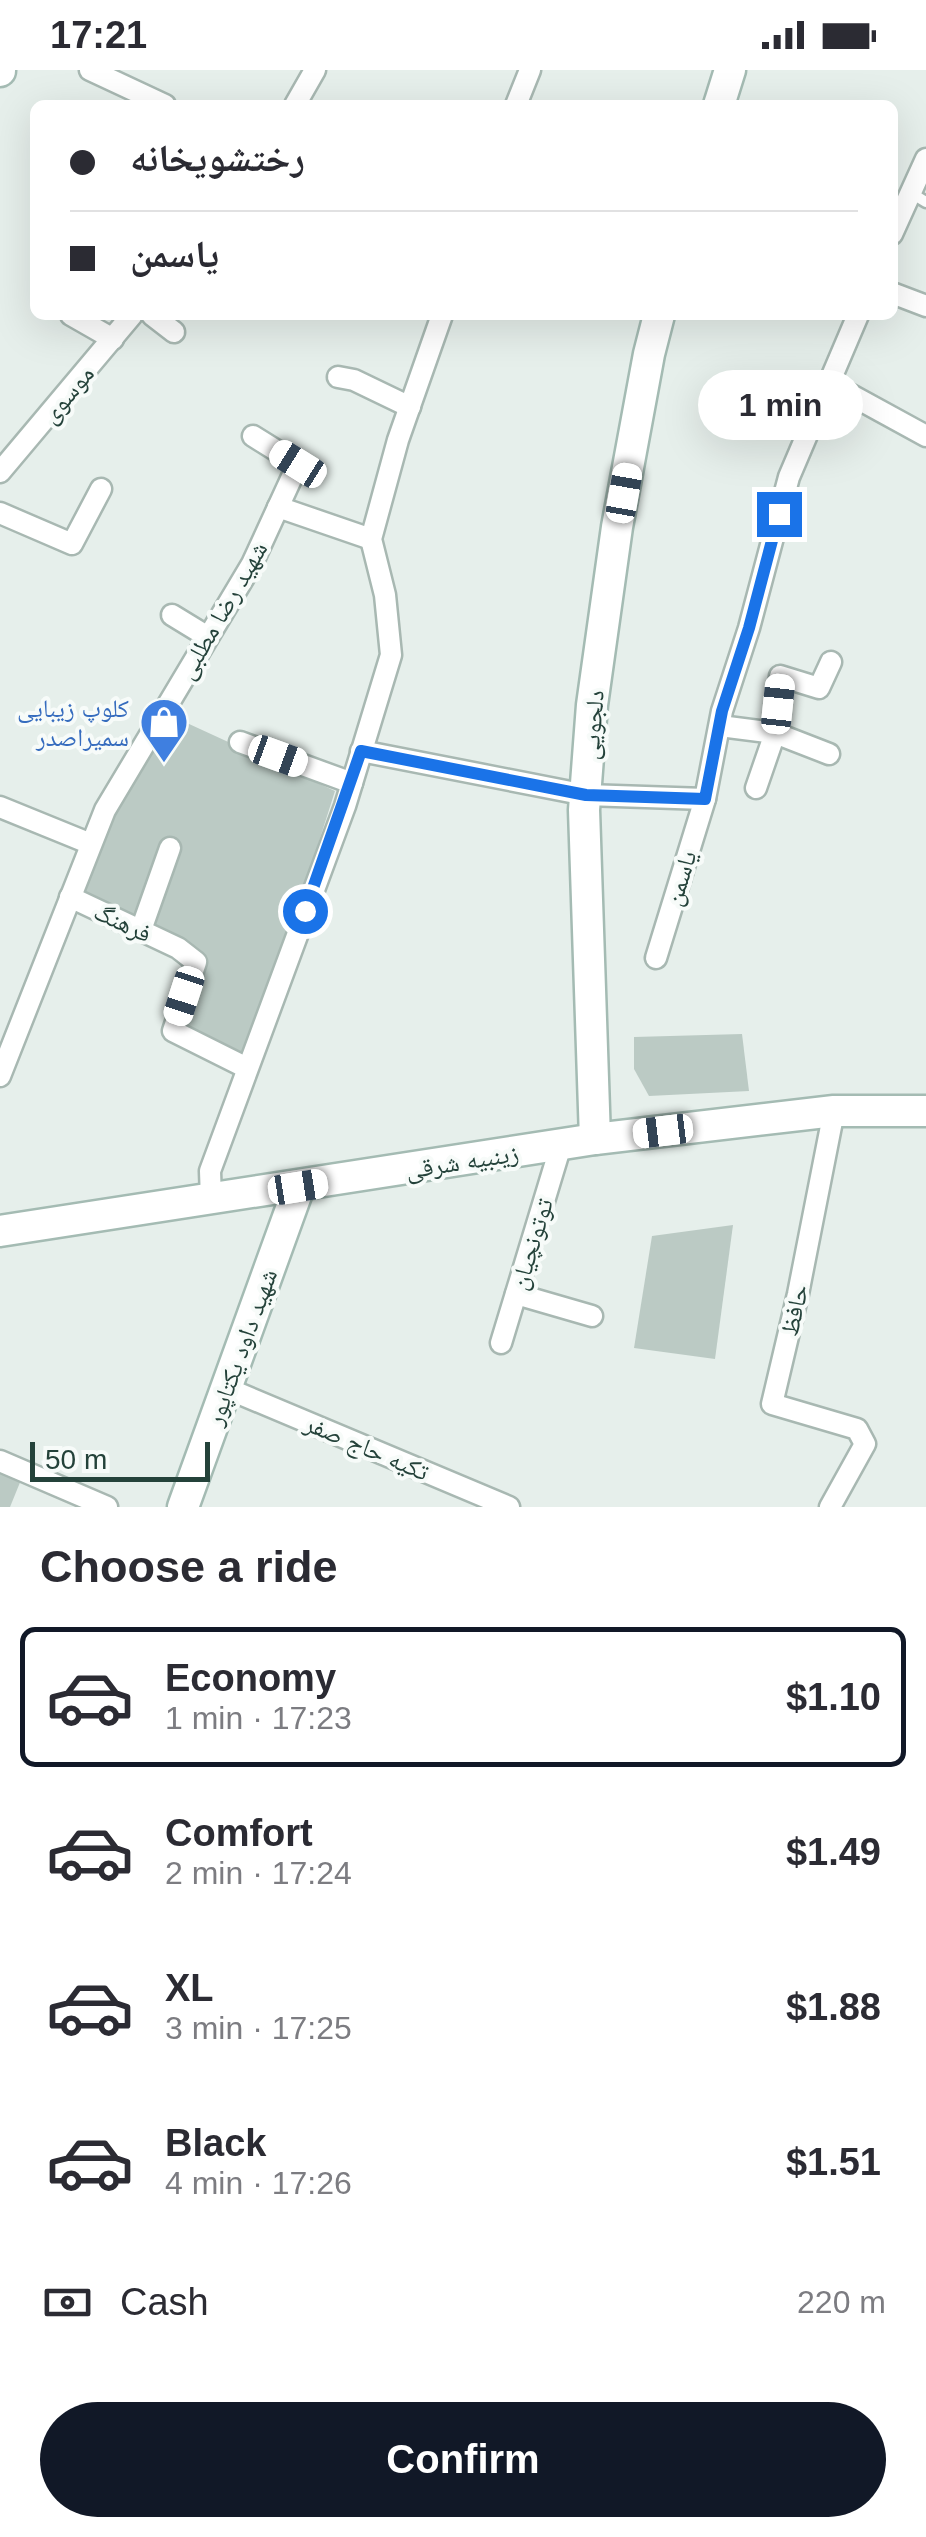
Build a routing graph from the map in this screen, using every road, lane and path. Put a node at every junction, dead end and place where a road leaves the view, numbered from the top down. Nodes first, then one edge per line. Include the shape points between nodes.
1 (90, 70) edge
2 (315, 70) edge
3 (530, 70) edge
4 (730, 70) edge
5 (154, 100) edge
6 (298, 100) edge
7 (518, 100) edge
8 (720, 100) edge
9 (926, 160) edge
10 (918, 197) edge
11 (898, 225) edge
12 (898, 295) edge
13 (926, 306) edge
14 (79, 320) edge
15 (128, 320) edge
16 (158, 320) edge
17 (440, 320) edge
18 (658, 320) edge
19 (856, 320) edge
20 (174, 332) dead end
21 (113, 339) junction
22 (338, 377) dead end
23 (831, 384) junction
24 (410, 407) junction
25 (253, 436) dead end
26 (926, 436) edge
27 (0, 472) edge
28 (101, 489) dead end
29 (278, 507) junction
30 (0, 513) edge
31 (371, 538) junction
32 (172, 615) dead end
33 (208, 637) junction
34 (831, 662) dead end
35 (720, 726) junction
36 (775, 733) junction
37 (240, 742) dead end
38 (361, 751) junction
39 (829, 754) dead end
40 (352, 783) junction
41 (756, 788) dead end
42 (586, 795) junction
43 (705, 799) junction
44 (0, 807) edge
45 (91, 844) junction
46 (170, 848) dead end
47 (70, 898) junction
48 (141, 930) junction
49 (656, 958) dead end
50 (246, 1068) junction
51 (0, 1076) edge
52 (834, 1111) junction
53 (926, 1111) edge
54 (595, 1140) junction
55 (561, 1145) junction
56 (298, 1187) junction
57 (211, 1199) junction
58 (0, 1231) edge
59 (516, 1294) junction
60 (592, 1316) dead end
61 (501, 1344) dead end
62 (226, 1388) junction
63 (0, 1460) edge
64 (97, 1505) edge
65 (183, 1507) edge
66 (508, 1507) edge
67 (830, 1507) edge

1 - 5 street
2 - 6 street
3 - 7 street
4 - 8 main road
9 - 10 street
10 - 11 street
12 - 13 street
14 - 21 street
15 - 21 street, موسوی
16 - 20 street
17 - 24 street
18 - 42 main road, دلجویی via 618,527
19 - 23 street, یاسمن
21 - 27 street, موسوی
22 - 24 street
23 - 26 street
23 - 35 street, یاسمن via 789,477
24 - 31 street
25 - 29 street, شهید رضا مطلبی via 298,464
28 - 30 street via 72,544
29 - 31 street
29 - 33 street, شهید رضا مطلبی
31 - 38 street via 391,654
32 - 33 street
33 - 45 street, شهید رضا مطلبی via 104,810
34 - 36 street via 818,688 780,676
35 - 36 street
35 - 43 street, یاسمن
36 - 39 street
36 - 41 street
37 - 40 street
38 - 40 street
38 - 42 street
40 - 50 street
42 - 43 street
42 - 54 main road, دلجویی
43 - 49 street, یاسمن
44 - 45 street
45 - 47 street, شهید رضا مطلبی
46 - 48 street
47 - 48 street, فرهنگ
47 - 51 street, شهید رضا مطلبی
48 - 50 street, فرهنگ via 196,962 173,1031
50 - 57 street via 210,1171
52 - 53 main road, زینبیه شرقی
52 - 54 main road, زینبیه شرقی
52 - 67 street, حافظ via 772,1404 857,1429 865,1444
54 - 55 main road, زینبیه شرقی
55 - 56 main road, زینبیه شرقی
55 - 59 street, توتونچیان
56 - 57 main road, زینبیه شرقی
56 - 62 main road, شهید داود یکتاپور
57 - 58 main road, زینبیه شرقی
59 - 60 street
59 - 61 street, توتونچیان
62 - 65 main road, شهید داود یکتاپور
62 - 66 street, تکیه حاج صفر
63 - 64 street

